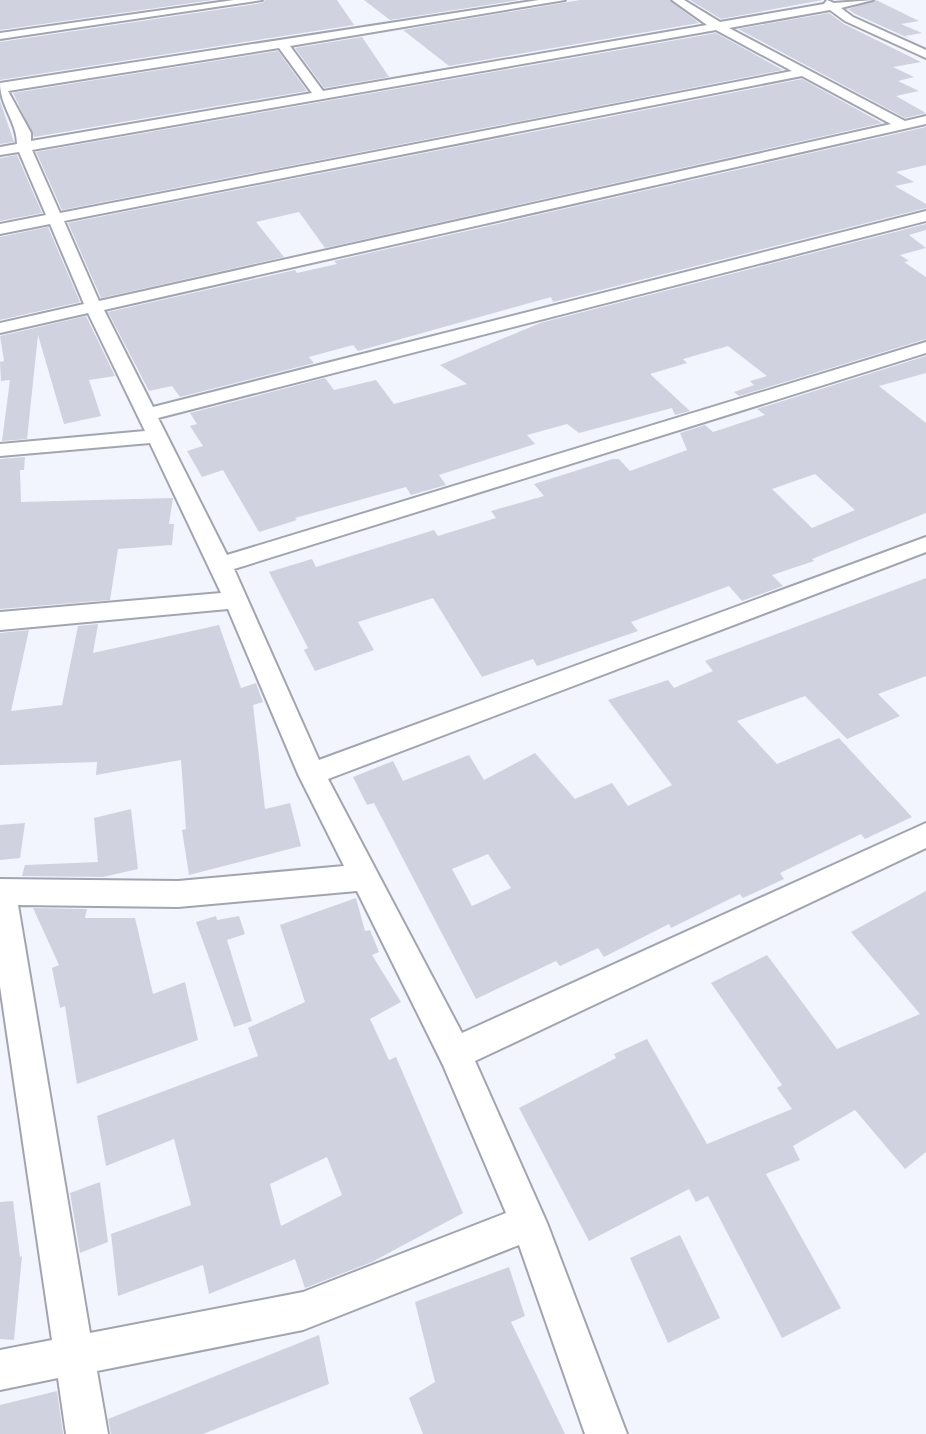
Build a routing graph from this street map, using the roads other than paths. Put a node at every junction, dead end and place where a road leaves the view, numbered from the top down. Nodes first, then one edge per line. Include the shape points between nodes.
1 (257, 0) edge
2 (560, 0) edge
3 (677, 0) edge
4 (821, 0) edge
5 (868, 0) edge
6 (833, 6) junction
7 (719, 27) junction
8 (0, 36) edge
9 (282, 44) junction
10 (926, 54) edge
11 (803, 72) junction
12 (0, 87) edge
13 (319, 94) junction
14 (926, 120) edge
15 (903, 125) junction
16 (12, 148) edge
17 (926, 216) edge
18 (55, 218) junction
19 (0, 229) edge
20 (93, 306) junction
21 (0, 328) edge
22 (926, 347) edge
23 (151, 426) junction
24 (0, 450) edge
25 (926, 544) edge
26 (221, 565) junction
27 (234, 600) junction
28 (0, 621) edge
29 (312, 774) junction
30 (926, 835) edge
31 (364, 877) junction
32 (0, 892) edge
33 (455, 1053) junction
34 (529, 1223) junction
35 (76, 1356) junction
36 (0, 1370) edge
37 (87, 1434) edge
38 (606, 1434) edge

1 - 8 street
2 - 9 street
3 - 7 street
4 - 6 street
5 - 6 street
6 - 7 street
6 - 10 street via 849,19
7 - 11 street
7 - 13 street
9 - 12 street
9 - 13 street
11 - 15 street
11 - 18 street
12 - 16 street via 24,133
13 - 16 street
14 - 15 street
15 - 20 street
16 - 18 street
17 - 23 street
18 - 19 street
18 - 20 street
20 - 21 street
20 - 23 street
22 - 26 street
23 - 24 street
23 - 26 street
25 - 29 street
26 - 27 street
27 - 28 street
27 - 29 street
29 - 31 street
30 - 33 street
31 - 32 street via 178,894
31 - 33 street
32 - 35 street
33 - 34 street
34 - 35 street via 303,1311
34 - 38 street
35 - 36 street
35 - 37 street

